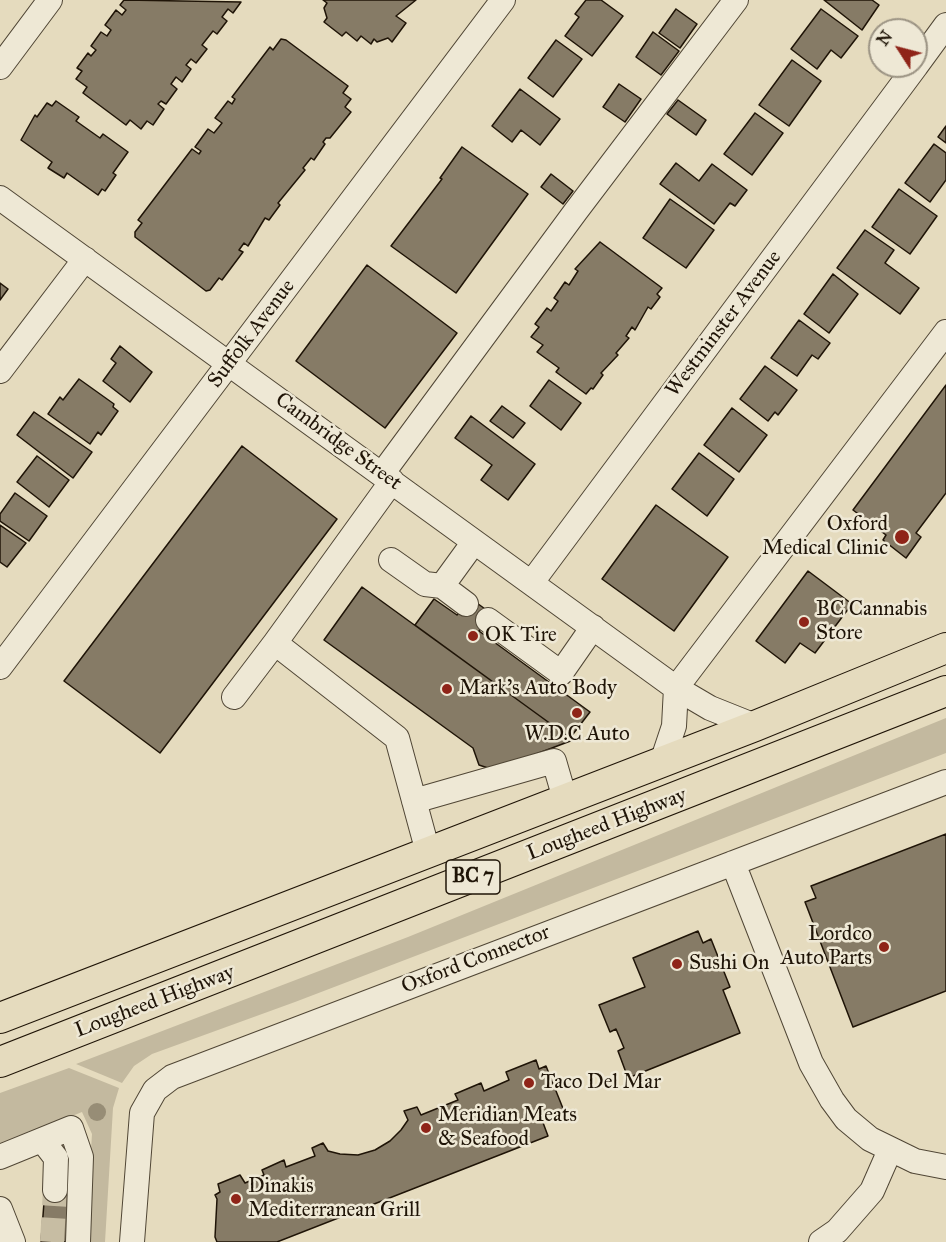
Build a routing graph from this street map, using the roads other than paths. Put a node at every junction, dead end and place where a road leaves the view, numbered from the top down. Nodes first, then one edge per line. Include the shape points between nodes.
1 (50, 0) edge
2 (503, 0) edge
3 (736, 0) edge
4 (946, 25) edge
5 (928, 50) edge
6 (0, 67) edge
7 (907, 78) edge
8 (0, 198) edge
9 (84, 259) junction
10 (946, 332) edge
11 (229, 364) junction
12 (0, 371) edge
13 (387, 477) junction
14 (474, 542) junction
15 (391, 560) dead end
16 (532, 582) junction
17 (442, 586) junction
18 (466, 604) dead end
19 (488, 620) dead end
20 (593, 627) junction
21 (274, 643) junction
22 (946, 648) edge
23 (0, 667) edge
24 (676, 687) junction
25 (946, 691) edge
26 (234, 697) dead end
27 (755, 726) junction
28 (662, 762) junction
29 (946, 782) edge
30 (565, 799) junction
31 (414, 801) junction
32 (428, 852) junction
33 (733, 863) junction
34 (0, 1018) edge
35 (0, 1062) edge
36 (42, 1140) junction
37 (890, 1150) junction
38 (0, 1157) edge
39 (946, 1167) edge
40 (55, 1190) tunnel mouth
41 (0, 1209) edge
42 (13, 1242) edge
43 (78, 1242) edge
44 (132, 1242) edge
45 (821, 1242) edge

1 - 6 street
2 - 11 street, Suffolk Avenue
3 - 13 street via 576,211
4 - 5 street, Westminster Avenue
7 - 16 street, Westminster Avenue
8 - 9 street, Cambridge Street
9 - 11 street, Cambridge Street
9 - 12 street
10 - 24 street
11 - 13 street, Cambridge Street
11 - 23 street, Suffolk Avenue
13 - 14 street, Cambridge Street
13 - 21 street
14 - 16 street, Cambridge Street
14 - 17 street
15 - 17 street via 425,584
16 - 20 street, Cambridge Street
17 - 18 street
19 - 20 street via 561,673
20 - 24 street, Cambridge Street
21 - 26 street
21 - 31 street via 397,738
22 - 27 main road, Lougheed Highway / BC 7
24 - 27 street, Cambridge Street via 710,708
24 - 28 street via 674,726
25 - 35 main road, Lougheed Highway / BC 7
27 - 28 main road, Lougheed Highway / BC 7
28 - 30 main road, Lougheed Highway / BC 7
29 - 33 street, Oxford Connector
30 - 31 street via 555,761
30 - 32 main road, Lougheed Highway / BC 7
31 - 32 street
32 - 34 main road, Lougheed Highway / BC 7
33 - 37 street via 818,1076 846,1119
33 - 44 street, Oxford Connector via 207,1062 163,1083 147,1101 139,1125
36 - 38 street
36 - 40 street via 56,1158
36 - 43 street via 71,1128 80,1149
37 - 39 street via 915,1161
37 - 45 street via 872,1191 837,1231
41 - 42 street

